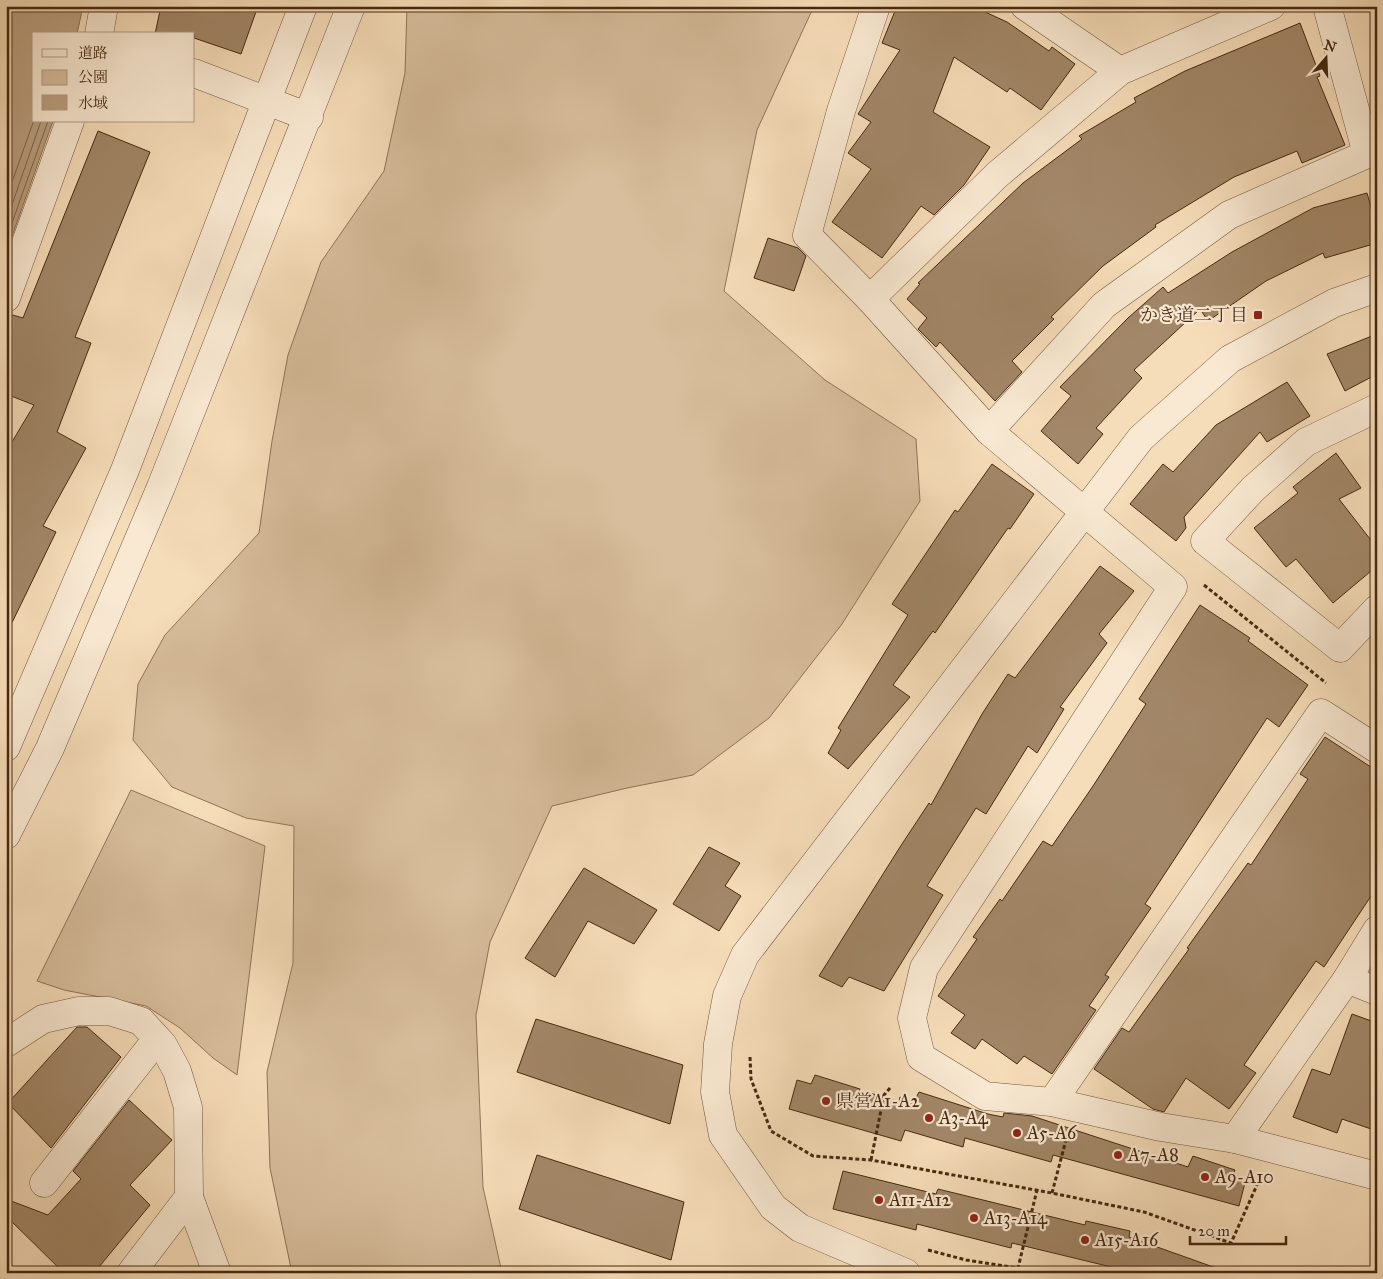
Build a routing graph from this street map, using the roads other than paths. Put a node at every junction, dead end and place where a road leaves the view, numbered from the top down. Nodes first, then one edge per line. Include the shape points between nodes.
1 (104, 6) edge
2 (303, 6) edge
3 (351, 6) edge
4 (876, 6) edge
5 (1025, 6) edge
6 (1271, 6) edge
7 (1327, 6) edge
8 (99, 32) edge
9 (1120, 71) junction
10 (195, 74) edge
11 (267, 101) junction
12 (309, 117) junction
13 (70, 122) edge
14 (1372, 154) edge
15 (1377, 288) edge
16 (6, 298) edge
17 (870, 299) junction
18 (1377, 408) edge
19 (989, 431) junction
20 (1085, 513) junction
21 (1377, 609) edge
22 (9, 735) edge
23 (50, 748) junction
24 (1377, 749) edge
25 (6, 835) edge
26 (1377, 930) edge
27 (1347, 979) junction
28 (1377, 991) edge
29 (157, 1039) junction
30 (6, 1043) edge
31 (1052, 1102) junction
32 (1236, 1140) junction
33 (1377, 1176) edge
34 (44, 1183) dead end
35 (189, 1196) junction
36 (879, 1268) edge
37 (131, 1273) edge
38 (217, 1273) edge
39 (906, 1273) edge

1 - 8 street
2 - 11 street
3 - 12 street
4 - 17 street via 841,111 807,235
5 - 9 street
6 - 9 street
7 - 14 street
9 - 17 street via 997,175
10 - 11 street
11 - 12 street
11 - 22 street via 125,470
12 - 23 street via 161,487
13 - 16 street
14 - 19 street via 1229,215 1104,305
15 - 20 street via 1334,302 1230,359 1141,438
17 - 19 street
18 - 21 street via 1306,442 1253,489 1205,541 1340,648
19 - 20 street
20 - 31 street via 1173,587 924,968 912,1018 921,1057 986,1096
20 - 36 street via 745,956 727,996 718,1044 715,1092 723,1135 773,1207 800,1228
22 - 23 street
23 - 25 street
24 - 31 street via 1321,713
26 - 27 street
27 - 28 street
27 - 32 street
29 - 30 street via 141,1021 109,1011 79,1011 44,1019
29 - 34 street
29 - 35 street via 177,1071 188,1107
31 - 32 street
32 - 33 street
35 - 37 street
35 - 38 street
36 - 39 street

